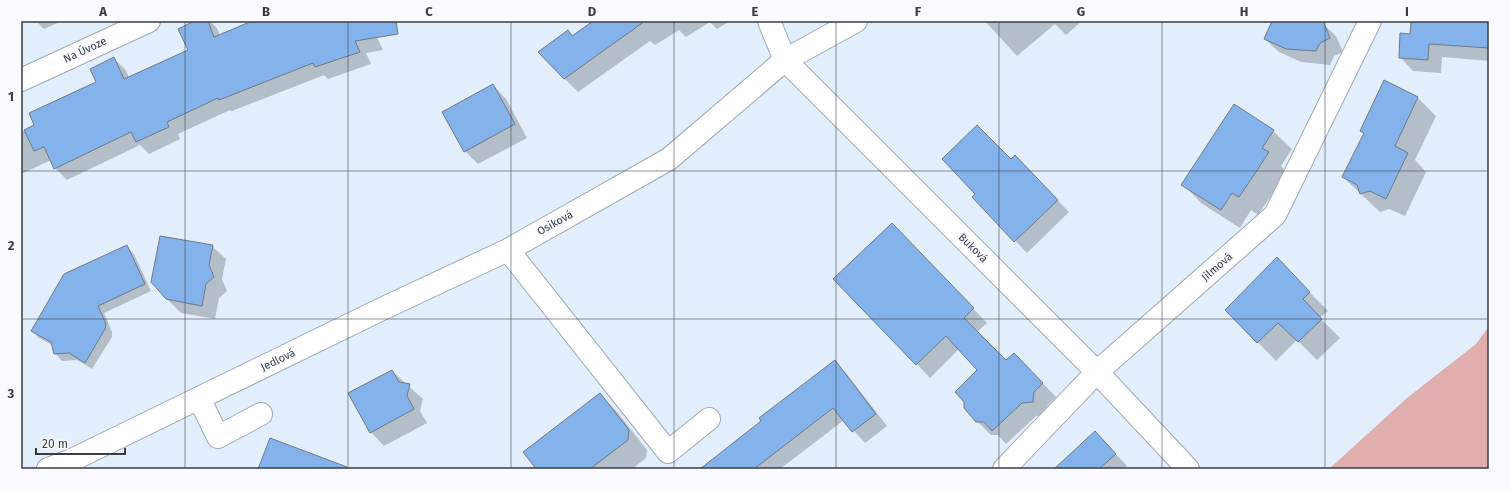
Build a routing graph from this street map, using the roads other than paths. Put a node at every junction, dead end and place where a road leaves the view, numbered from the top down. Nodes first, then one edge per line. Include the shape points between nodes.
1 (149, 21) edge
2 (769, 21) edge
3 (856, 21) edge
4 (1370, 21) edge
5 (785, 60) junction
6 (21, 80) edge
7 (508, 250) junction
8 (1097, 372) junction
9 (199, 398) junction
10 (261, 414) dead end
11 (709, 419) dead end
12 (48, 469) edge
13 (1004, 469) edge
14 (1188, 469) edge

1 - 6 street, Na Úvoze
2 - 5 street, Buková
3 - 5 street, Osiková
4 - 8 street, Jilmová via 1275,215
5 - 7 street, Osiková via 669,159
5 - 8 street, Buková
7 - 9 street, Jedlová
7 - 11 street via 668,452
8 - 13 street, Jilmová
8 - 14 street, Buková
9 - 10 street via 218,437
9 - 12 street, Jedlová via 72,460

